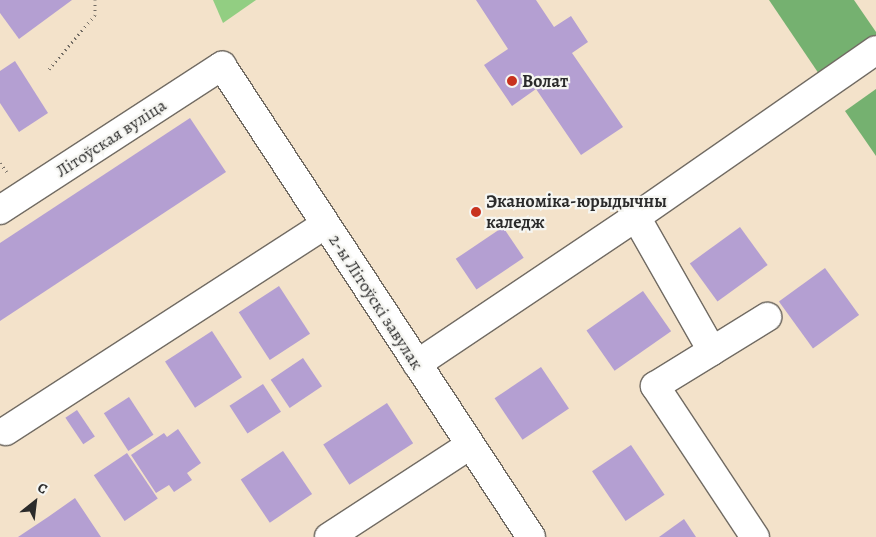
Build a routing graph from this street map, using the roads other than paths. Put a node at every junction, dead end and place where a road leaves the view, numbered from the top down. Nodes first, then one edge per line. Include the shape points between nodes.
1 (876, 50) edge
2 (222, 66) joint
3 (0, 210) edge
4 (636, 217) junction
5 (325, 225) junction
6 (767, 317) dead end
7 (712, 351) junction
8 (417, 364) junction
9 (6, 431) dead end
10 (470, 445) junction
11 (330, 537) edge
12 (531, 537) edge
13 (755, 537) edge

1 - 4 street
2 - 3 street, Літоўская вуліца
2 - 5 street, 2-ы Літоўскі завулак
4 - 7 street
4 - 8 street
5 - 8 street, 2-ы Літоўскі завулак
5 - 9 street
6 - 7 street
7 - 13 street via 655,386
8 - 10 street, 2-ы Літоўскі завулак
10 - 11 street
10 - 12 street, 2-ы Літоўскі завулак

